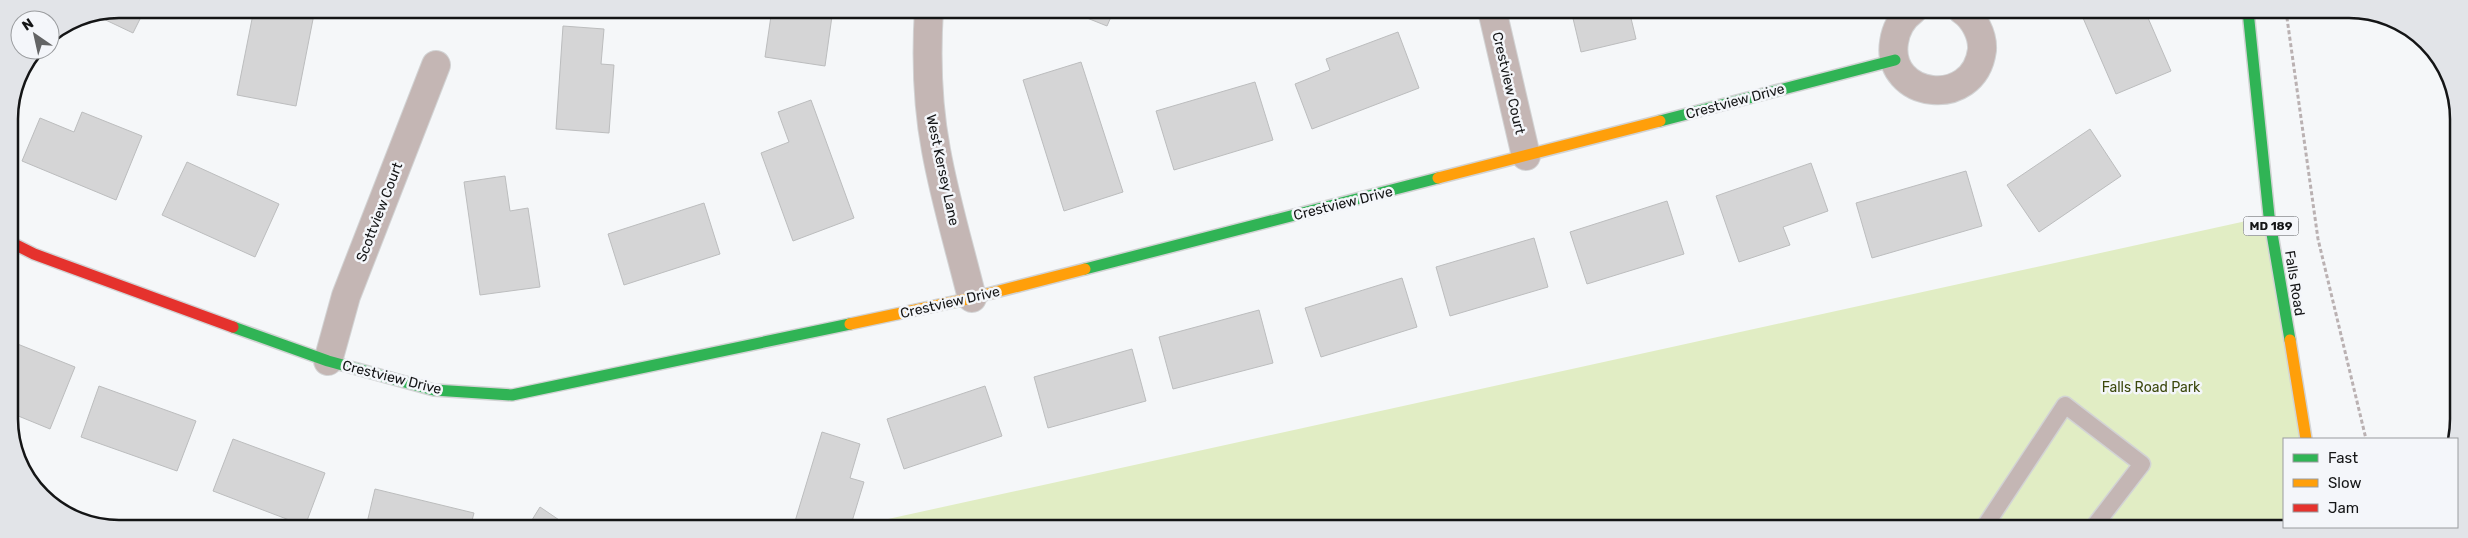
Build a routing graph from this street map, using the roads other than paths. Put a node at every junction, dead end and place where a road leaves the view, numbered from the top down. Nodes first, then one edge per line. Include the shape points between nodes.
1 (929, 18) edge
2 (1494, 18) edge
3 (1905, 18) edge
4 (1970, 18) edge
5 (2249, 18) edge
6 (1895, 60) junction
7 (436, 65) dead end
8 (1526, 156) junction
9 (18, 246) edge
10 (972, 298) junction
11 (328, 361) junction
12 (2306, 438) edge
13 (1989, 520) edge
14 (2099, 520) edge

1 - 10 street, West Kersey Lane via 929,98 936,151
2 - 8 street, Crestview Court
3 - 6 street via 1895,34
4 - 6 street via 1975,23 1982,47 1975,71 1967,81 1943,91 1925,89 1908,80
5 - 12 street, Falls Road / MD 189 via 2270,216
6 - 8 street, Crestview Drive
7 - 11 street, Scottview Court via 346,296
8 - 10 street, Crestview Drive
9 - 11 street, Crestview Drive
10 - 11 street, Crestview Drive via 512,395 434,390
13 - 14 lane via 2065,406 2142,464

